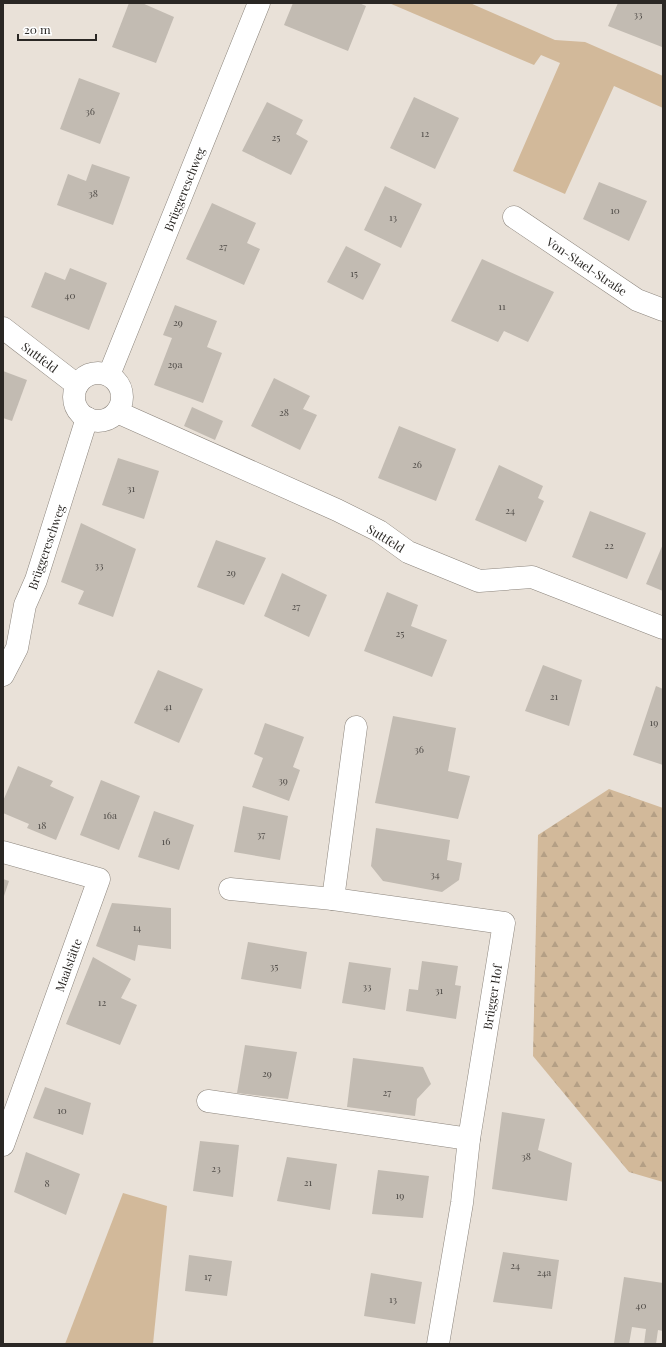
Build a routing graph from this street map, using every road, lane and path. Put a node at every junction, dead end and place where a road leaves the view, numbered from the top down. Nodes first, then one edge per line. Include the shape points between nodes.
1 (259, 3) edge
2 (514, 217) dead end
3 (663, 310) edge
4 (3, 328) edge
5 (109, 375) junction
6 (77, 385) junction
7 (117, 412) junction
8 (87, 418) junction
9 (663, 628) edge
10 (3, 675) edge
11 (356, 727) dead end
12 (3, 852) edge
13 (230, 889) dead end
14 (333, 899) junction
15 (208, 1101) dead end
16 (469, 1138) junction
17 (3, 1145) edge
18 (438, 1344) edge

1 - 5 street, Brüggereschweg
2 - 3 street, Von-Stael-Straße via 638,300
4 - 6 street, Suttfeld
5 - 6 street via 88,375
5 - 7 street via 117,382 122,392 122,403
6 - 8 street via 75,404
7 - 8 street via 108,419 98,421
7 - 9 street, Suttfeld via 344,514 379,531 408,552 479,581 532,577
8 - 10 street, Brüggereschweg via 36,580 25,605 17,648
11 - 14 street
12 - 17 street, Maalstätte via 99,880
13 - 14 street, Brügger Hof
14 - 16 street, Brügger Hof via 504,923
15 - 16 street
16 - 18 street, Brügger Hof via 462,1204

